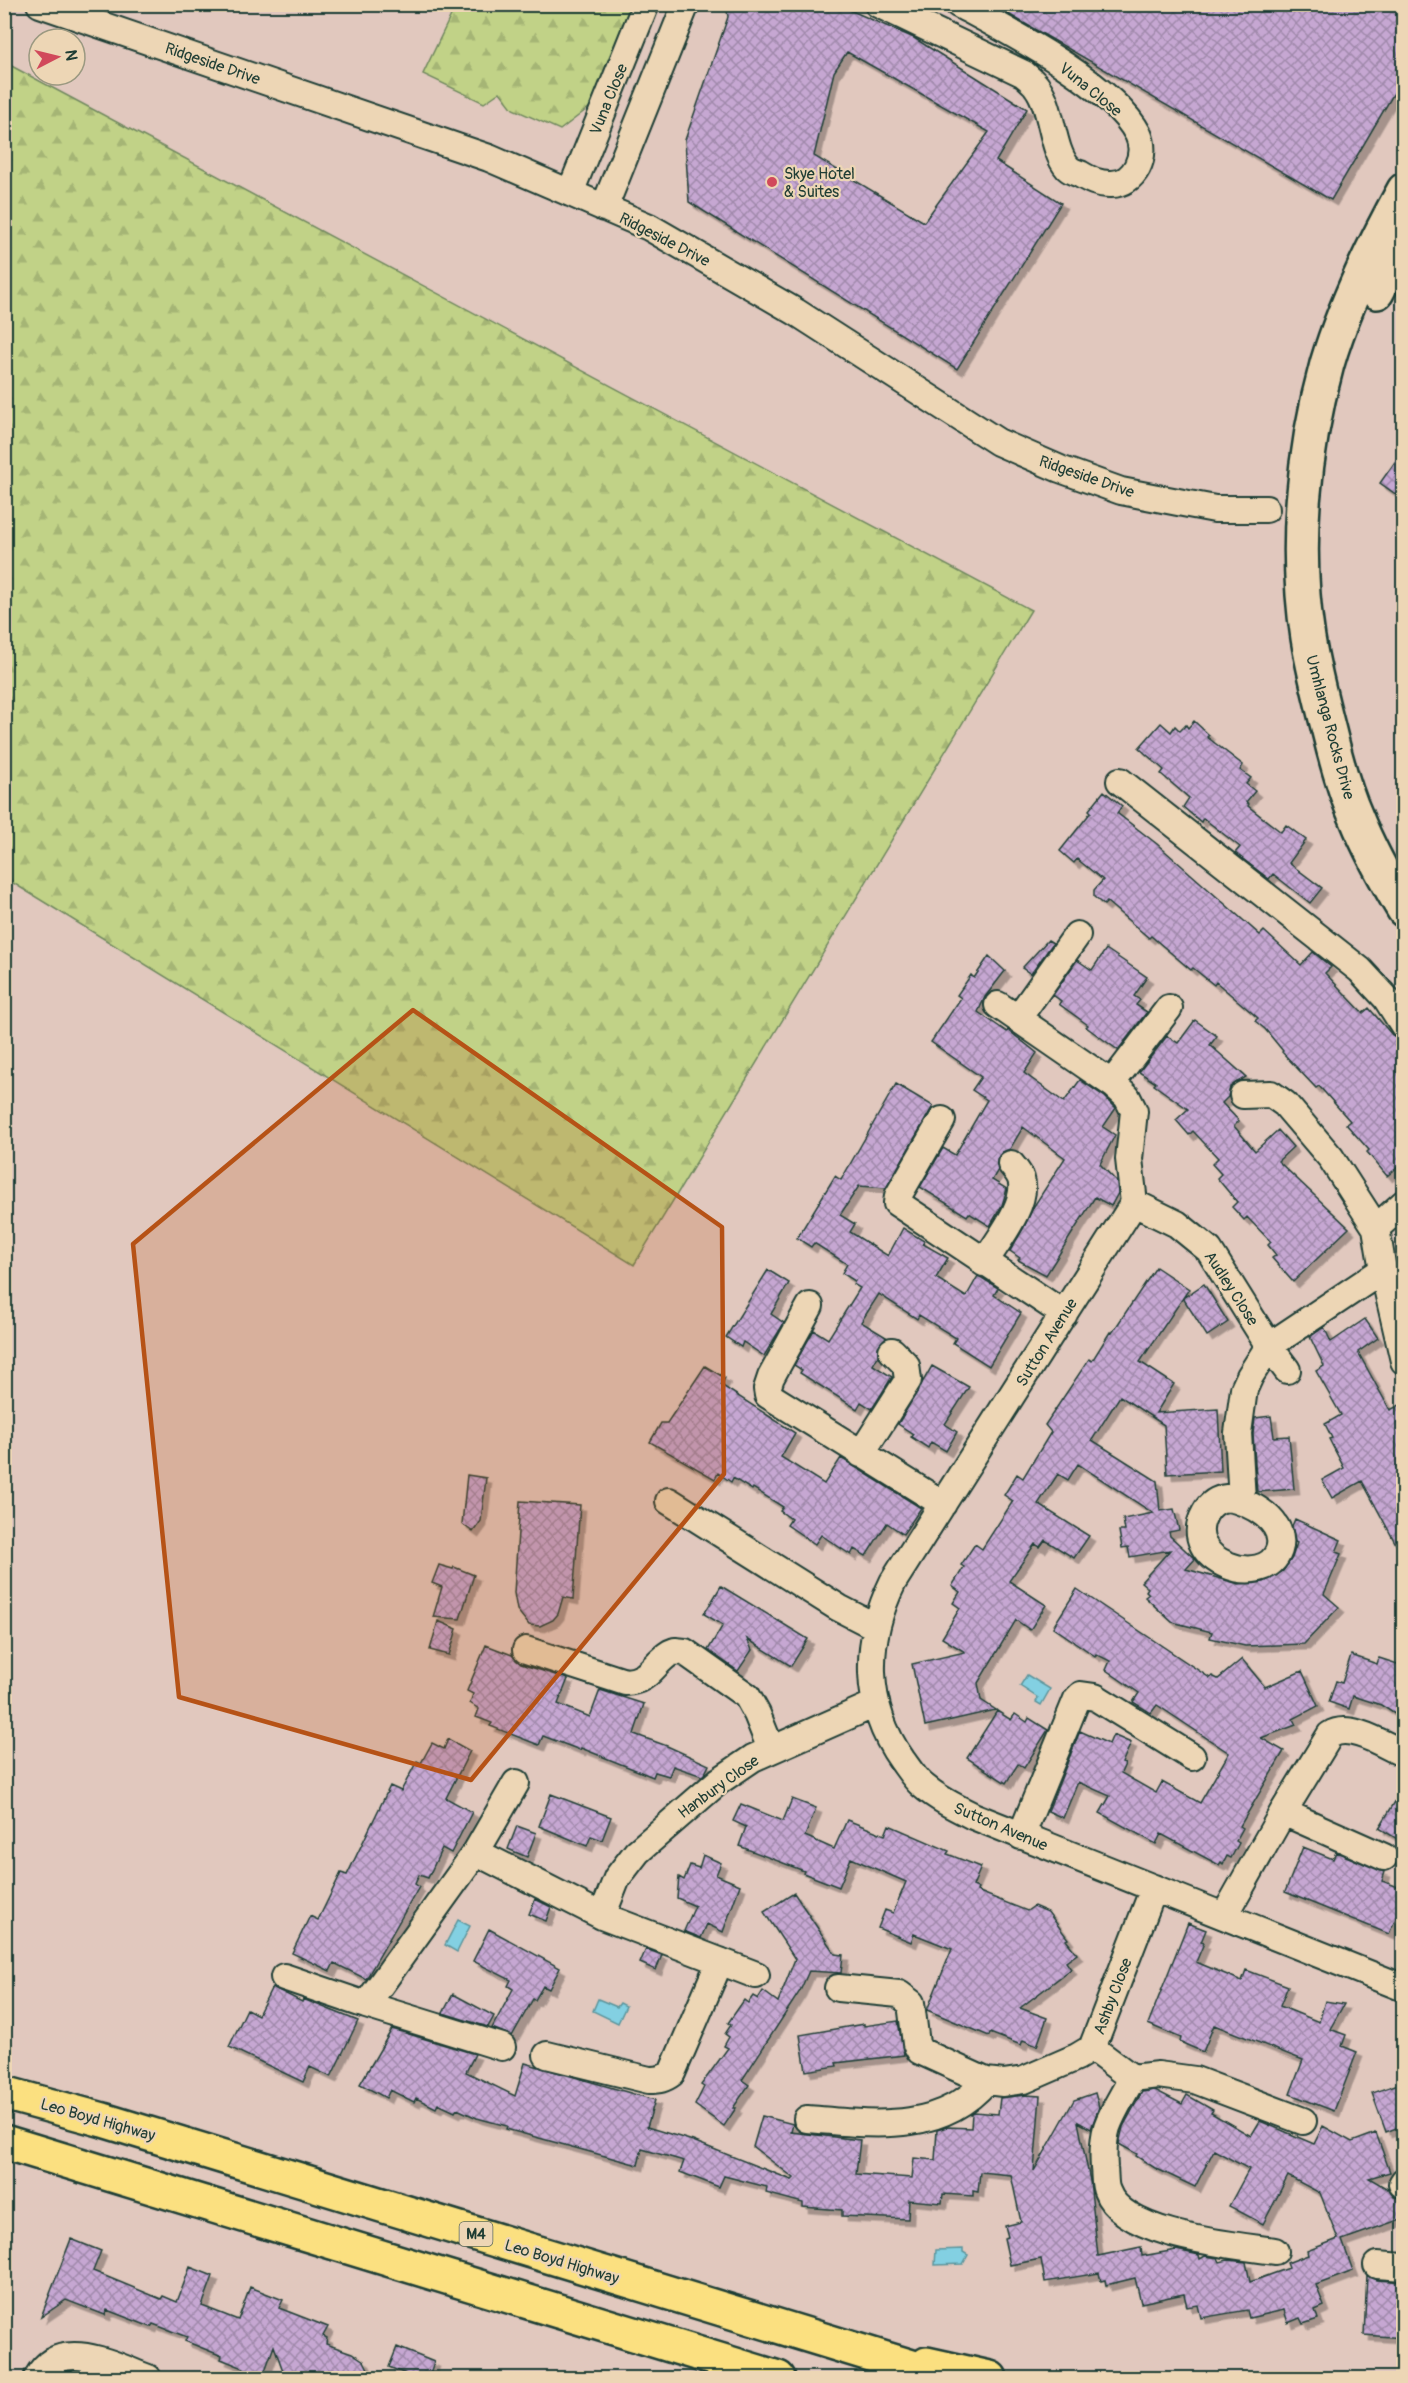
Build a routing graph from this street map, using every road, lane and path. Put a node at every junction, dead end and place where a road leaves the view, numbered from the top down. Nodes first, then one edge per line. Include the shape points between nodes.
1 (40, 4) edge
2 (646, 4) edge
3 (686, 4) edge
4 (878, 4) edge
5 (958, 4) edge
6 (1404, 190) edge
7 (570, 193) junction
8 (604, 208) junction
9 (1404, 240) edge
10 (1266, 509) dead end
11 (1120, 781) dead end
12 (1404, 877) edge
13 (1404, 910) edge
14 (1077, 935) dead end
15 (1169, 1008) dead end
16 (1404, 1026) edge
17 (1112, 1083) junction
18 (1243, 1095) dead end
19 (942, 1120) dead end
20 (1011, 1164) dead end
21 (1134, 1203) junction
22 (1404, 1203) edge
23 (1376, 1228) junction
24 (984, 1263) junction
25 (1383, 1270) junction
26 (810, 1306) dead end
27 (1064, 1314) junction
28 (1269, 1346) junction
29 (892, 1351) dead end
30 (1404, 1361) edge
31 (1287, 1370) dead end
32 (861, 1454) junction
33 (1242, 1500) dead end
34 (669, 1501) dead end
35 (943, 1504) junction
36 (876, 1627) junction
37 (526, 1650) dead end
38 (875, 1704) junction
39 (771, 1749) junction
40 (1404, 1754) edge
41 (1192, 1757) dead end
42 (516, 1783) dead end
43 (1283, 1812) junction
44 (1021, 1836) junction
45 (476, 1852) junction
46 (1384, 1857) dead end
47 (1154, 1888) junction
48 (1225, 1915) junction
49 (602, 1916) junction
50 (720, 1961) junction
51 (756, 1975) dead end
52 (284, 1977) dead end
53 (838, 1988) dead end
54 (1404, 1988) edge
55 (366, 2005) junction
56 (502, 2048) dead end
57 (1092, 2048) junction
58 (547, 2055) dead end
59 (1132, 2078) junction
60 (986, 2081) junction
61 (4, 2093) edge
62 (807, 2119) dead end
63 (1303, 2121) dead end
64 (4, 2142) edge
65 (1275, 2251) dead end
66 (1377, 2265) dead end
67 (1404, 2267) edge
68 (802, 2336) junction
69 (38, 2379) edge
70 (148, 2379) edge
71 (778, 2379) edge
72 (948, 2379) edge
73 (990, 2379) edge

1 - 7 street, Ridgeside Drive via 489,158
2 - 7 street, Vuna Close
3 - 8 street
4 - 5 street, Vuna Close via 1024,75 1038,87 1068,168 1094,182 1112,185 1137,170 1142,154 1138,136 1123,112 1031,43
6 - 13 main road, Umhlanga Rocks Drive via 1380,232 1347,306 1327,365 1305,488 1302,585 1317,686 1337,763 1355,815
7 - 8 street, Ridgeside Drive
8 - 10 street, Ridgeside Drive via 717,265 998,442 1060,470 1121,491 1215,509
9 - 12 main road, Umhlanga Rocks Drive via 1361,325 1337,398 1324,475 1319,561 1327,662 1340,719 1372,814
11 - 16 street via 1360,970 1386,998
14 - 17 street via 1008,1011
15 - 17 street
17 - 21 street via 1127,1097 1134,1111 1129,1159
18 - 23 street via 1271,1094 1285,1104 1331,1158
19 - 24 street via 897,1203
20 - 24 street via 1021,1176 1019,1206
21 - 27 street, Sutton Avenue
21 - 28 street, Audley Close via 1177,1224 1209,1250
22 - 23 street
23 - 25 street
24 - 27 street
25 - 28 street
25 - 30 street
26 - 32 street via 771,1377 767,1392 773,1400
27 - 35 street, Sutton Avenue
28 - 31 street, Audley Close
28 - 33 street via 1244,1389 1238,1433
29 - 32 street via 906,1365 908,1380
32 - 35 street
34 - 36 street via 839,1608
35 - 36 street, Sutton Avenue via 893,1582
36 - 38 street, Sutton Avenue via 870,1665
37 - 39 street via 625,1682 646,1676 670,1653 686,1652 747,1696
38 - 39 street, Hanbury Close
38 - 44 street, Sutton Avenue via 895,1749 921,1784 947,1803
39 - 49 street, Hanbury Close via 719,1781 638,1852 617,1878
40 - 43 street via 1356,1733 1334,1732
41 - 44 street via 1095,1697 1081,1695
42 - 45 street
43 - 46 street
43 - 48 street
44 - 47 street, Sutton Avenue
45 - 49 street
45 - 55 street
47 - 48 street, Sutton Avenue
47 - 57 street, Ashby Close
48 - 54 street, Sutton Avenue
49 - 50 street
50 - 51 street
50 - 58 street via 667,2077 649,2080
52 - 55 street
53 - 60 street, Ashby Close via 907,1998 920,2051
55 - 56 street
57 - 59 street
57 - 60 street, Ashby Close via 1024,2079
59 - 63 street via 1158,2075 1195,2080
59 - 65 street via 1104,2139 1106,2191 1113,2201 1154,2229
60 - 62 street via 972,2097 952,2109 902,2124
61 - 68 highway, Leo Boyd Highway / M4 via 126,2127
64 - 71 highway
66 - 67 street
68 - 72 highway, Leo Boyd Highway / M4
68 - 73 highway
69 - 70 street via 51,2362 76,2356

